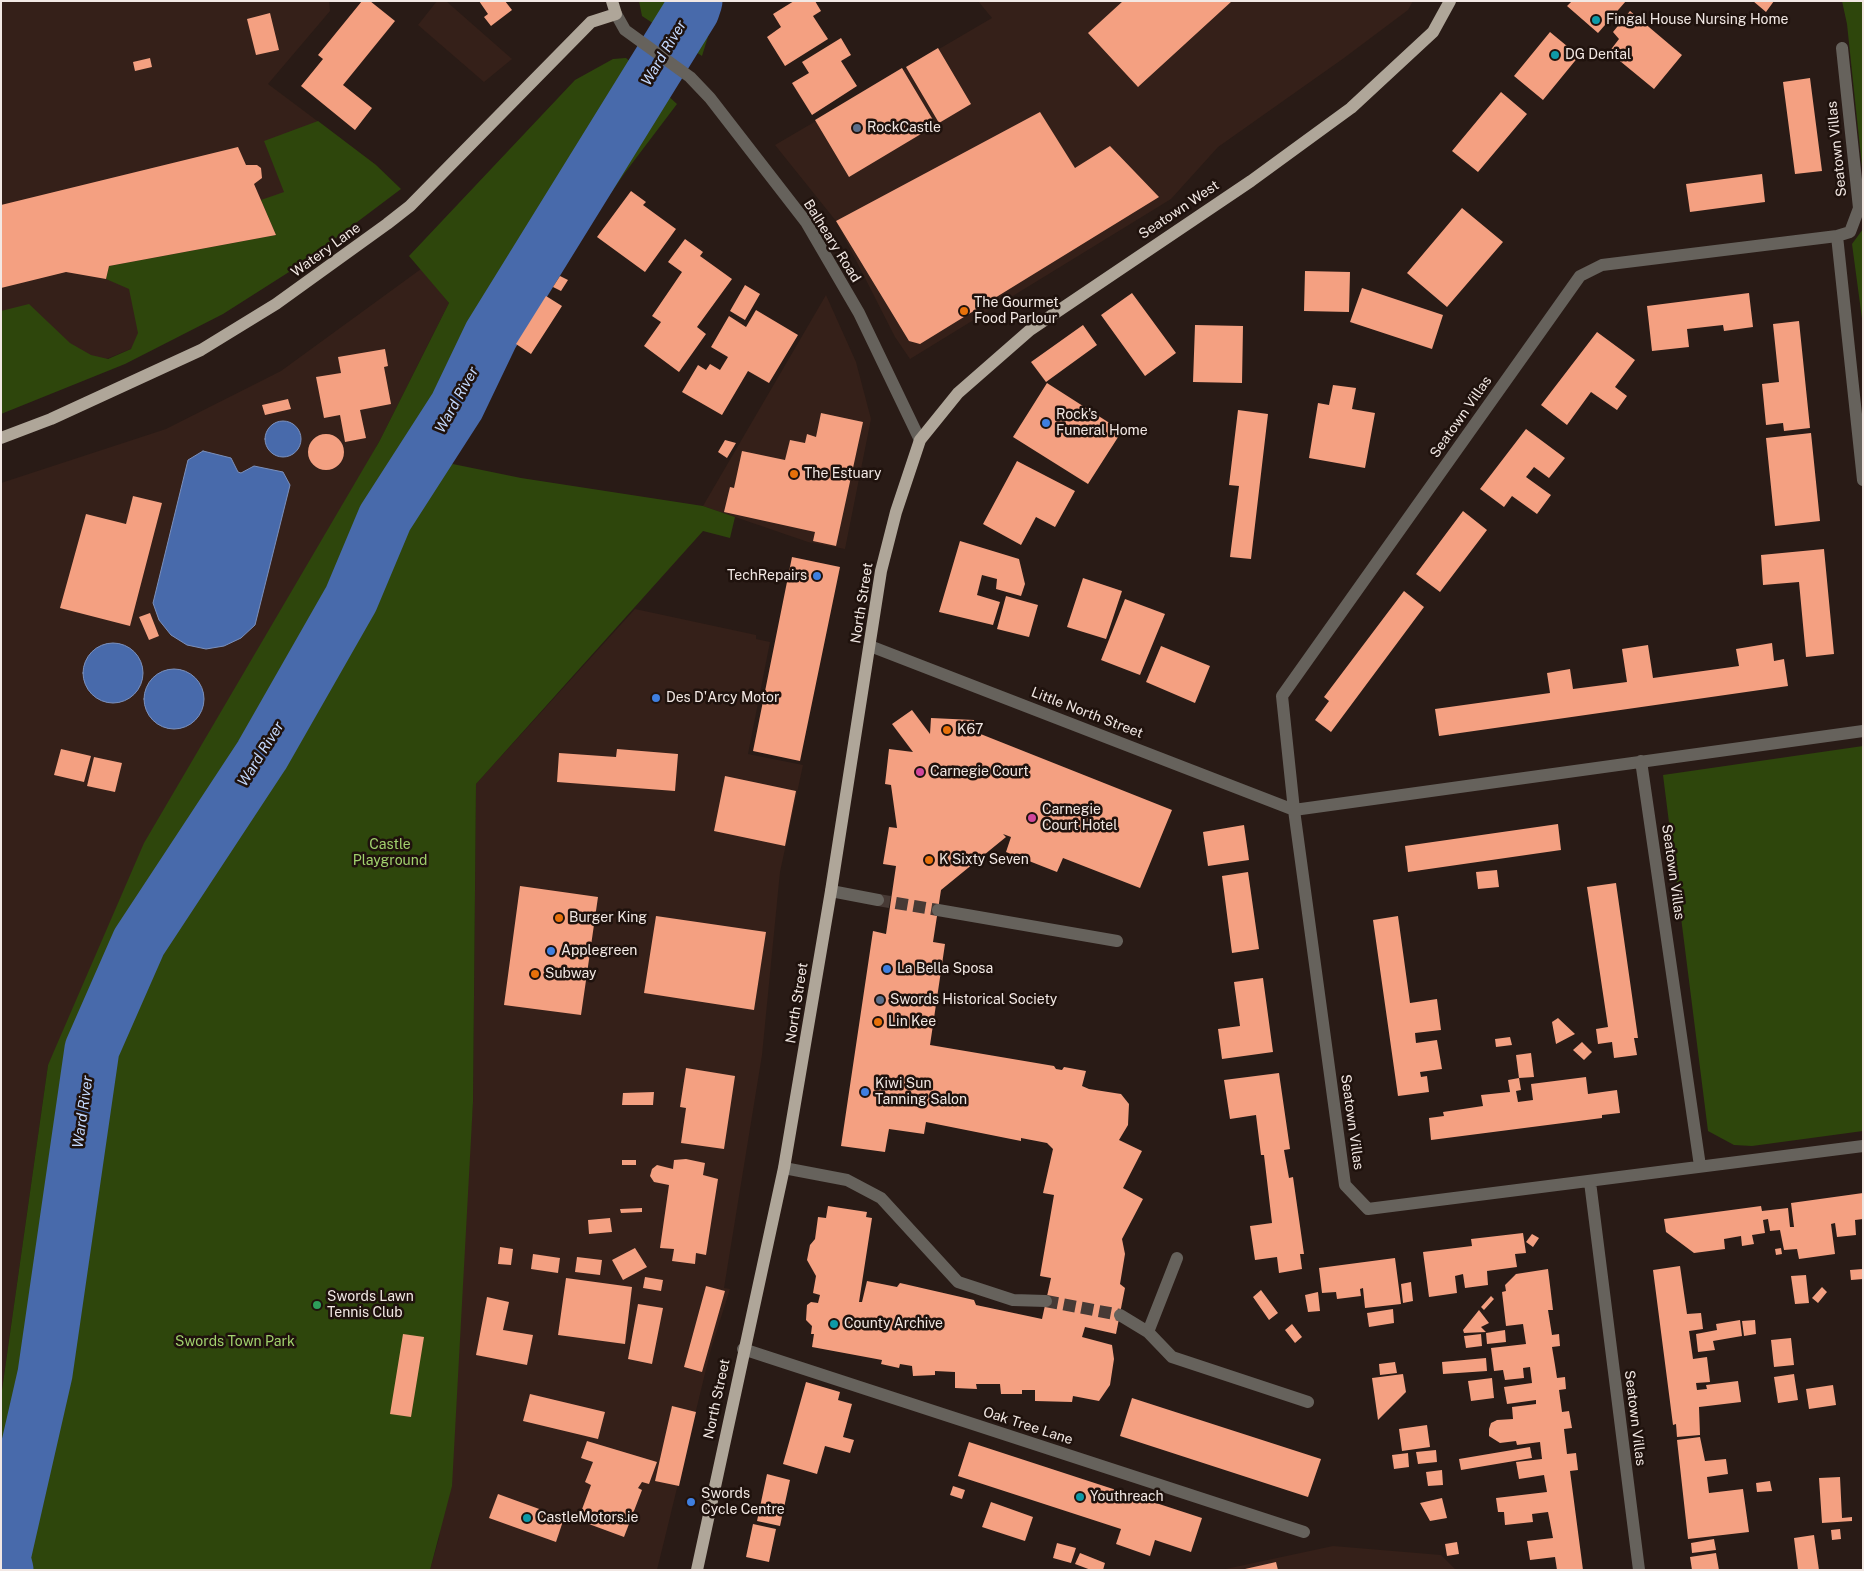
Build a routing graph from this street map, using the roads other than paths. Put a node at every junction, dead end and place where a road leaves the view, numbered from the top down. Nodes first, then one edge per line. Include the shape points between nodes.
1 (612, 1) edge
2 (1450, 1) edge
3 (616, 14) junction
4 (1842, 48) dead end
5 (1837, 236) junction
6 (1, 438) edge
7 (920, 440) junction
8 (1863, 480) edge
9 (870, 646) junction
10 (1863, 730) edge
11 (1642, 760) junction
12 (1294, 810) junction
13 (831, 891) junction
14 (878, 900) tunnel mouth
15 (938, 910) tunnel mouth
16 (1117, 941) dead end
17 (1863, 1146) edge
18 (1700, 1166) junction
19 (784, 1168) junction
20 (1590, 1182) junction
21 (1177, 1258) dead end
22 (1046, 1301) tunnel mouth
23 (1120, 1315) tunnel mouth
24 (1148, 1332) junction
25 (743, 1349) junction
26 (1308, 1402) dead end
27 (1304, 1532) dead end
28 (697, 1570) edge
29 (1639, 1570) edge

1 - 3 main road
2 - 7 main road, Seatown West via 1433,32 1351,108 1030,330 958,393
3 - 6 main road, Watery Lane via 591,22 410,206 276,304 201,350 51,419
3 - 7 street, Balheary Road via 625,30 690,77 710,98 806,222 859,313
4 - 5 street, Seatown Villas via 1859,208 1850,232
5 - 8 street
5 - 12 street, Seatown Villas via 1602,265 1580,276 1282,696
7 - 9 main road, North Street via 881,571
9 - 12 street, Little North Street
9 - 13 main road, North Street
10 - 11 street
11 - 12 street
11 - 18 street, Seatown Villas
12 - 20 street, Seatown Villas via 1345,1185 1368,1209
13 - 14 street
13 - 19 main road, North Street
15 - 16 street
17 - 18 street, Seatown Villas
18 - 20 street, Seatown Villas
19 - 22 street via 847,1180 881,1198 958,1282 1013,1300
19 - 25 main road, North Street
20 - 29 street, Seatown Villas
21 - 24 street
23 - 24 street
24 - 26 street via 1172,1357
25 - 27 street, Oak Tree Lane
25 - 28 main road, North Street

